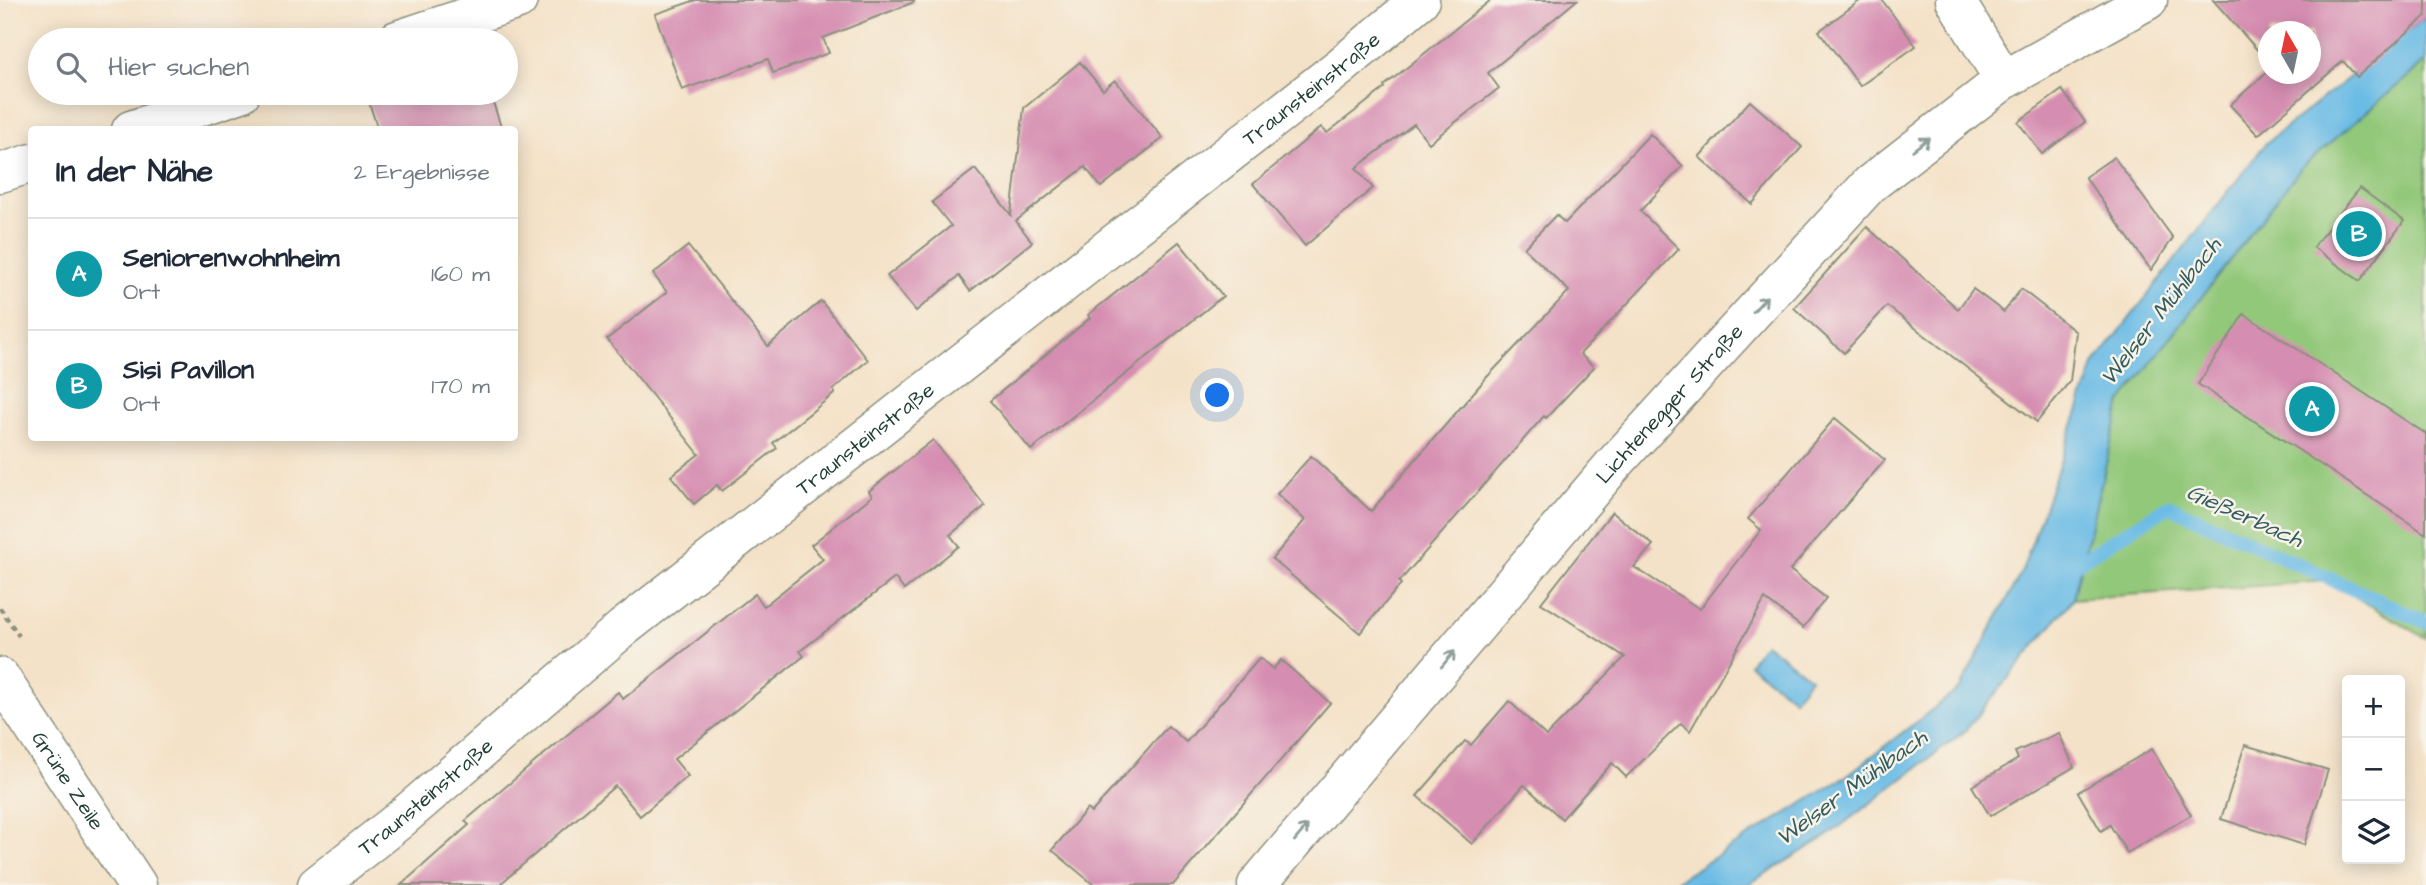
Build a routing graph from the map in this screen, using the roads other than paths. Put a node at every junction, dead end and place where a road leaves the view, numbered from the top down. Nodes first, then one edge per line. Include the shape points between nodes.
1 (519, 0) edge
2 (1420, 0) edge
3 (1955, 0) edge
4 (2148, 0) edge
5 (434, 28) edge
6 (2004, 80) junction
7 (205, 105) edge
8 (143, 126) edge
9 (28, 164) edge
10 (0, 173) edge
11 (0, 677) edge
12 (137, 885) edge
13 (317, 885) edge
14 (1257, 885) edge

1 - 5 street
2 - 13 street, Traunsteinstraße via 623,628
3 - 6 street
4 - 6 street, Lichtenegger Straße
14 -> 6 street, Lichtenegger Straße via 1614,464 1870,184
7 - 8 street
9 - 10 street
11 - 12 street, Grüne Zeile

